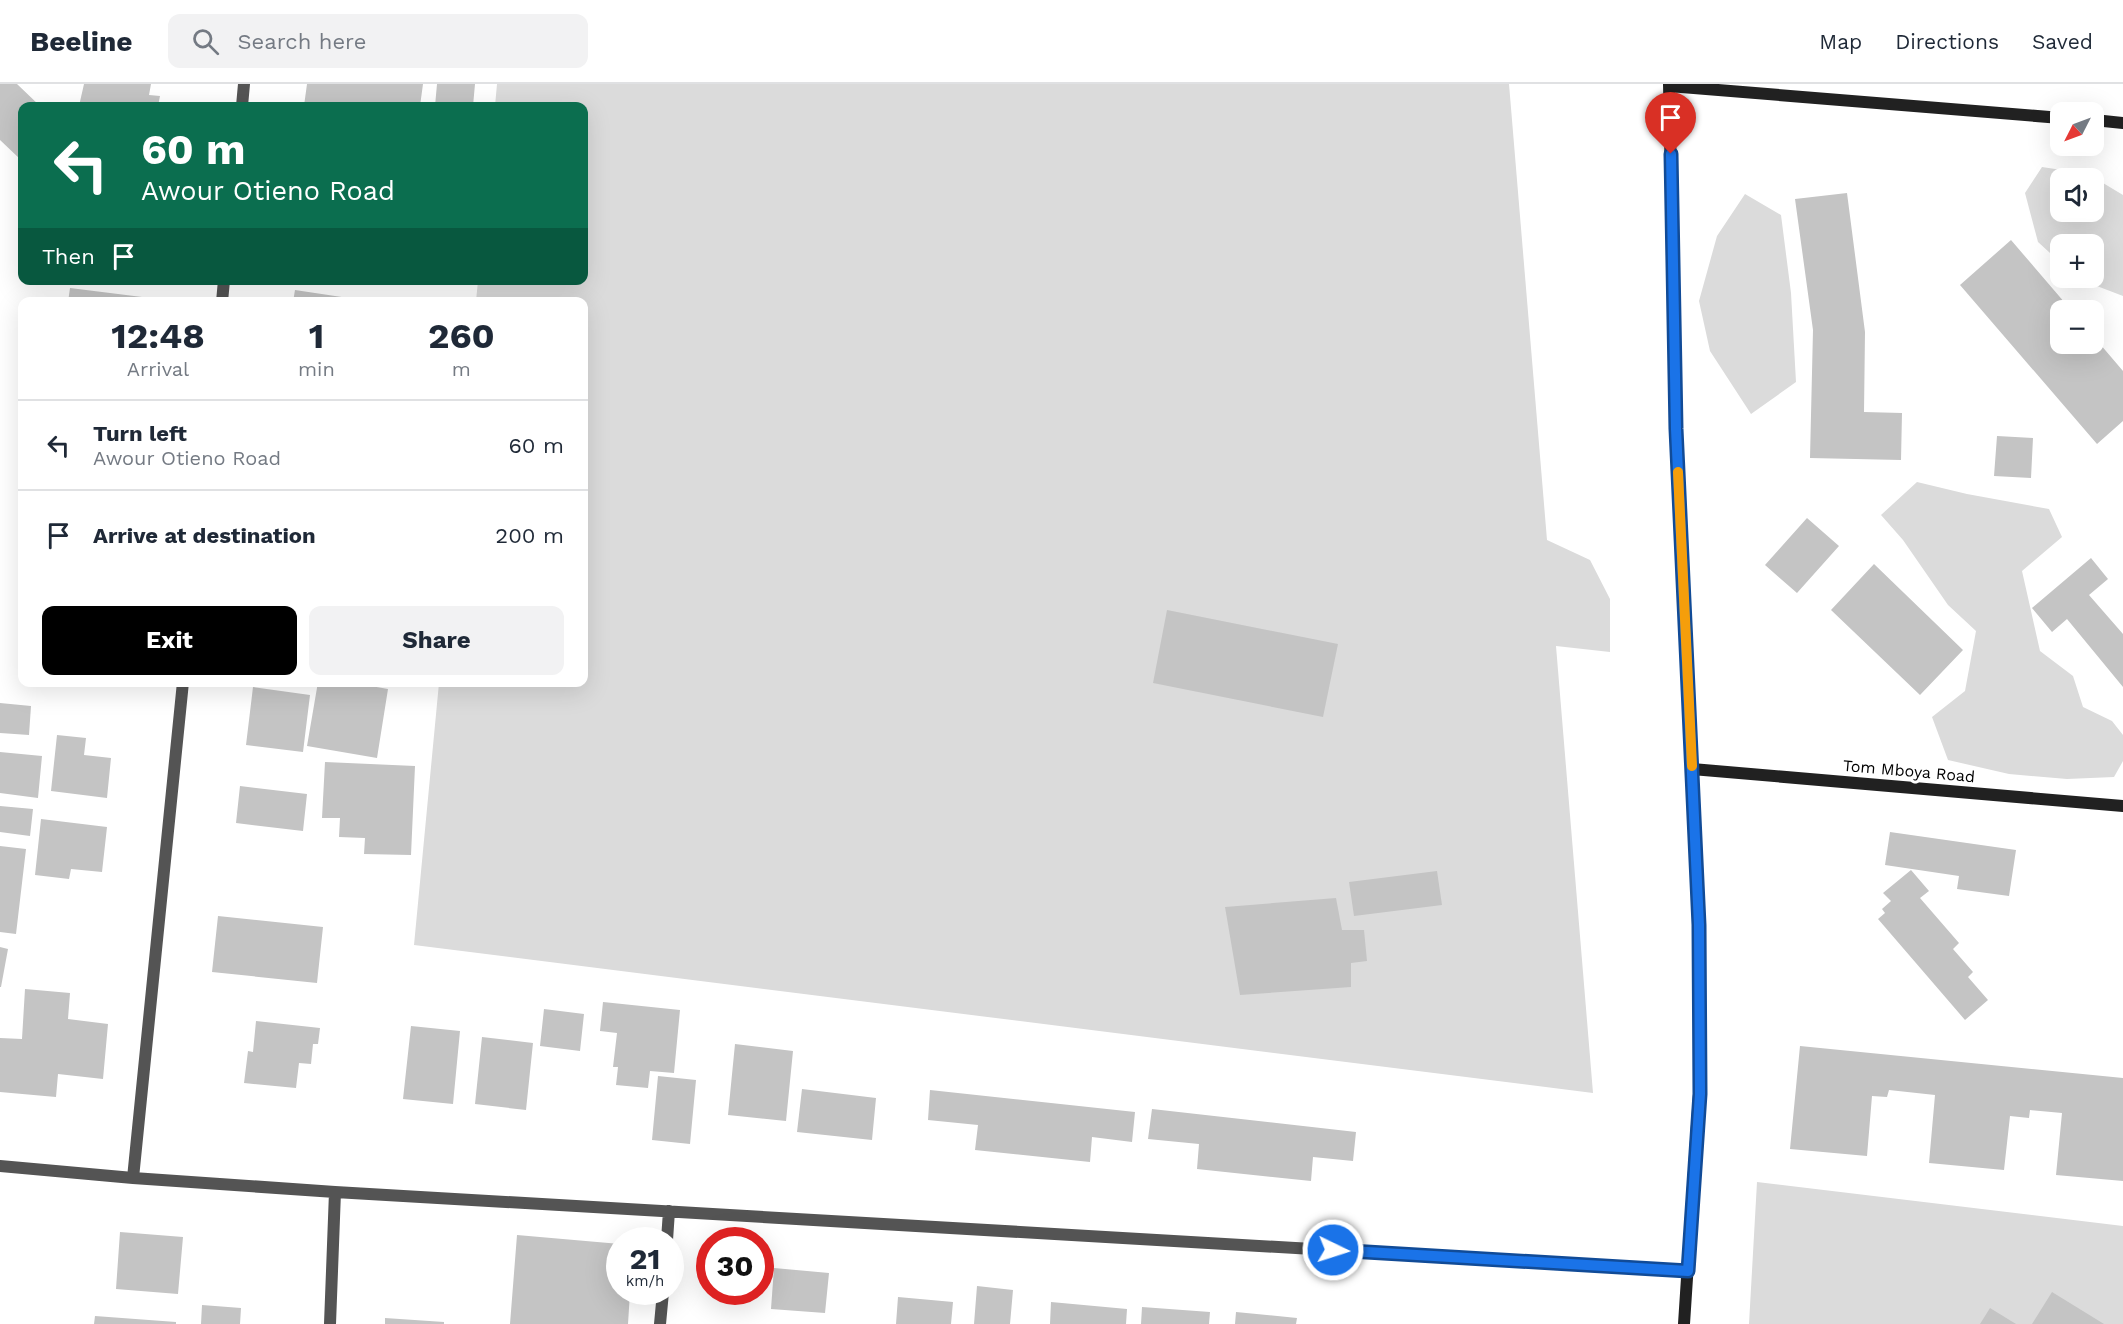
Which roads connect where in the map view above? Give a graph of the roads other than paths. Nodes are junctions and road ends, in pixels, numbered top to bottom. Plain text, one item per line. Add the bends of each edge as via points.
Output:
1 (244, 84) edge
2 (1669, 85) edge
3 (242, 102) edge
4 (2050, 117) edge
5 (2104, 121) edge
6 (2123, 123) edge
7 (182, 687) edge
8 (1692, 769) junction
9 (2123, 806) edge
10 (0, 1166) edge
11 (133, 1178) junction
12 (335, 1192) junction
13 (669, 1210) junction
14 (668, 1227) edge
15 (1688, 1271) junction
16 (662, 1305) edge
17 (330, 1324) edge
18 (660, 1324) edge
19 (1684, 1324) edge

1 - 3 street
2 - 4 main road
2 - 8 main road via 1676,429
5 - 6 main road
7 - 11 street
8 - 9 main road, Tom Mboya Road
8 - 15 main road via 1699,925 1700,1094
10 - 11 street
11 - 12 street
12 - 13 street
12 - 17 street
13 - 14 street
13 - 15 street
15 - 19 main road
16 - 18 street

